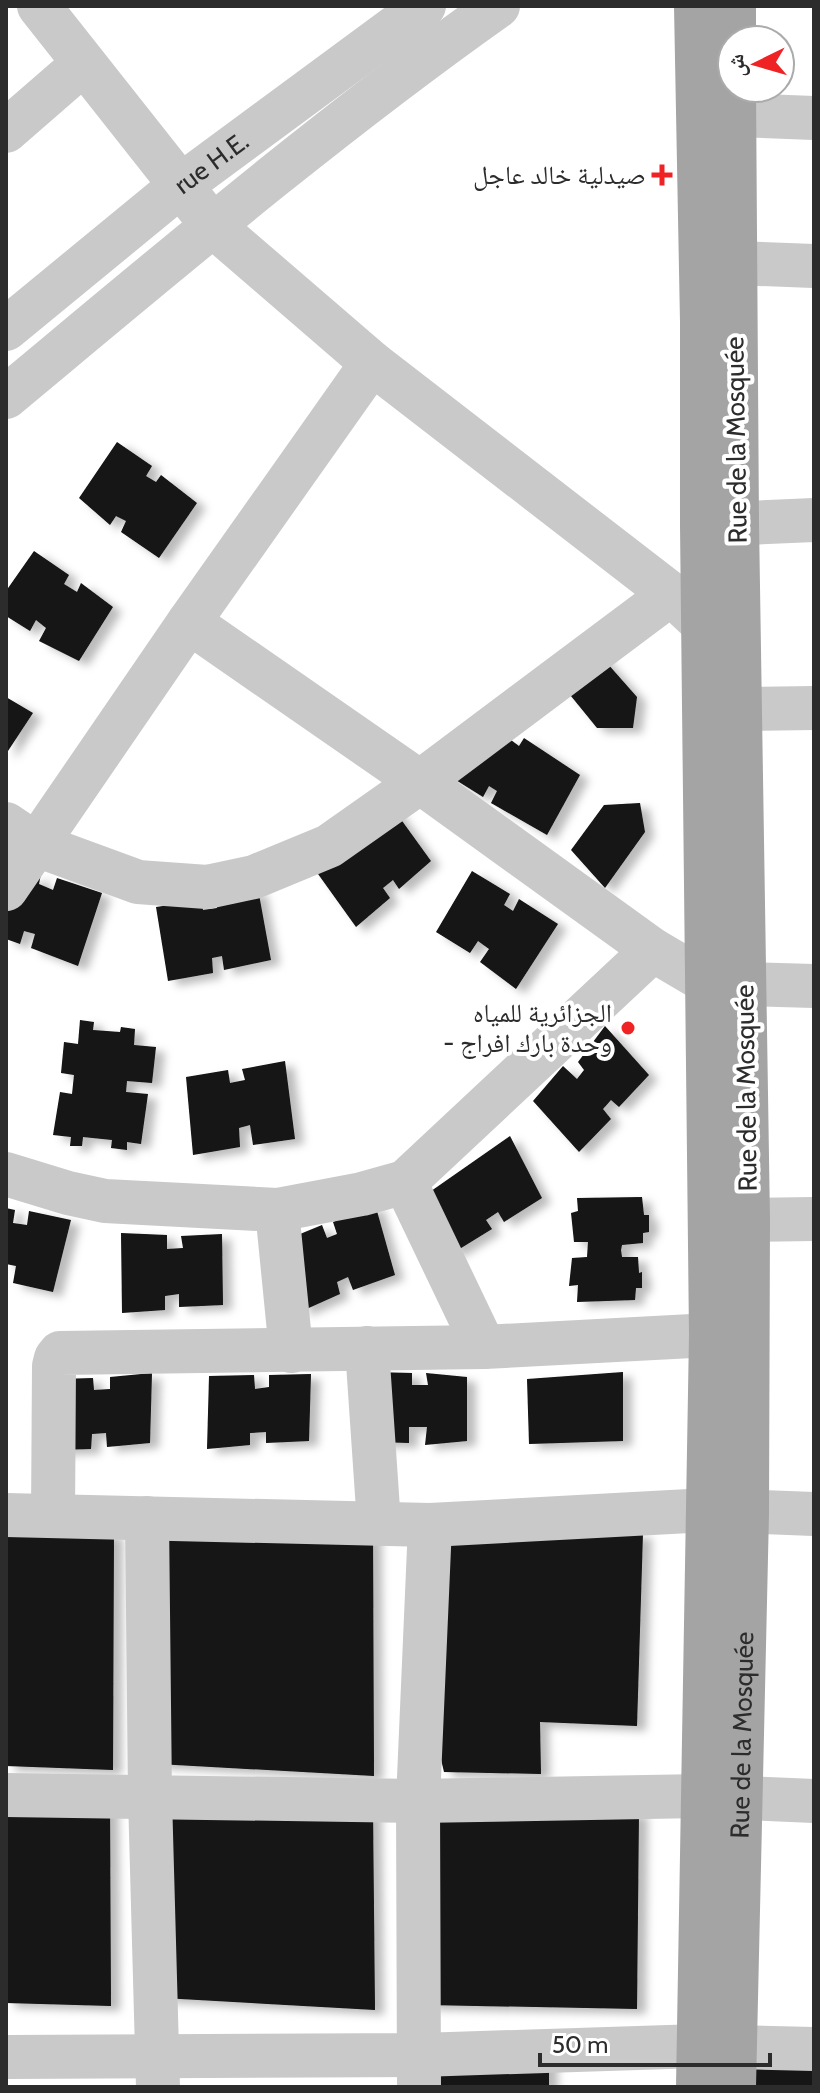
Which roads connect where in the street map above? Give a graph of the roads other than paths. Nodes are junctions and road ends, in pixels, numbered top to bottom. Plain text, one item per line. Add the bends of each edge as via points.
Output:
1 (39, 6) edge
2 (424, 6) edge
3 (498, 6) edge
4 (734, 6) edge
5 (702, 21) edge
6 (83, 64) junction
7 (734, 104) edge
8 (748, 104) edge
9 (814, 118) edge
10 (6, 131) edge
11 (180, 186) junction
12 (212, 225) junction
13 (734, 263) junction
14 (814, 266) edge
15 (6, 329) edge
16 (372, 363) junction
17 (6, 397) edge
18 (814, 520) edge
19 (719, 524) junction
20 (671, 594) junction
21 (189, 622) junction
22 (703, 624) junction
23 (814, 708) edge
24 (740, 709) junction
25 (420, 782) junction
26 (22, 834) edge
27 (6, 889) edge
28 (653, 950) junction
29 (727, 984) junction
30 (814, 986) edge
31 (6, 1174) edge
32 (405, 1182) junction
33 (277, 1210) junction
34 (814, 1219) edge
35 (748, 1220) junction
36 (711, 1335) junction
37 (484, 1347) junction
38 (367, 1348) junction
39 (291, 1351) junction
40 (728, 1512) junction
41 (814, 1514) edge
42 (6, 1515) edge
43 (53, 1516) junction
44 (147, 1518) junction
45 (379, 1524) junction
46 (430, 1525) junction
47 (6, 1795) edge
48 (150, 1797) junction
49 (722, 1797) junction
50 (418, 1801) junction
51 (814, 1801) edge
52 (814, 2049) edge
53 (6, 2057) edge
54 (716, 2067) edge
55 (419, 2071) edge
56 (159, 2072) edge

1 - 6 street
2 - 11 street, rue H.E.
3 - 12 street via 404,72
4 - 5 main road
5 - 19 main road via 702,322
6 - 10 street
6 - 11 street
7 - 13 main road, Rue de la Mosquée
8 - 9 street
11 - 12 street
11 - 15 street, rue H.E.
12 - 16 street
12 - 17 street
13 - 14 street
13 - 19 main road, Rue de la Mosquée
16 - 20 street
16 - 21 street
18 - 19 street
19 - 22 main road
19 - 24 main road, Rue de la Mosquée
20 - 22 street
20 - 25 street
21 - 25 street
21 - 26 street
22 - 29 main road
23 - 24 street
24 - 29 main road, Rue de la Mosquée
25 - 26 street via 329,846 254,877 207,887 138,882
25 - 28 street
26 - 27 street
28 - 29 street
28 - 32 street
29 - 30 street
29 - 35 main road, Rue de la Mosquée
29 - 36 main road
31 - 33 street via 105,1201
32 - 33 street
32 - 37 street
33 - 39 street
34 - 35 street
35 - 40 main road, Rue de la Mosquée
36 - 37 street
36 - 40 main road
37 - 38 street
38 - 39 street
38 - 45 street
39 - 43 street via 60,1353 54,1366
40 - 41 street
40 - 46 street
40 - 49 main road, Rue de la Mosquée
42 - 43 street
43 - 44 street
44 - 45 street
44 - 48 street
45 - 46 street
46 - 50 street
47 - 48 street
48 - 50 street
48 - 56 street
49 - 50 street
49 - 51 street
49 - 54 main road, Rue de la Mosquée
50 - 55 street
52 - 54 street
53 - 56 street
54 - 55 street
55 - 56 street

